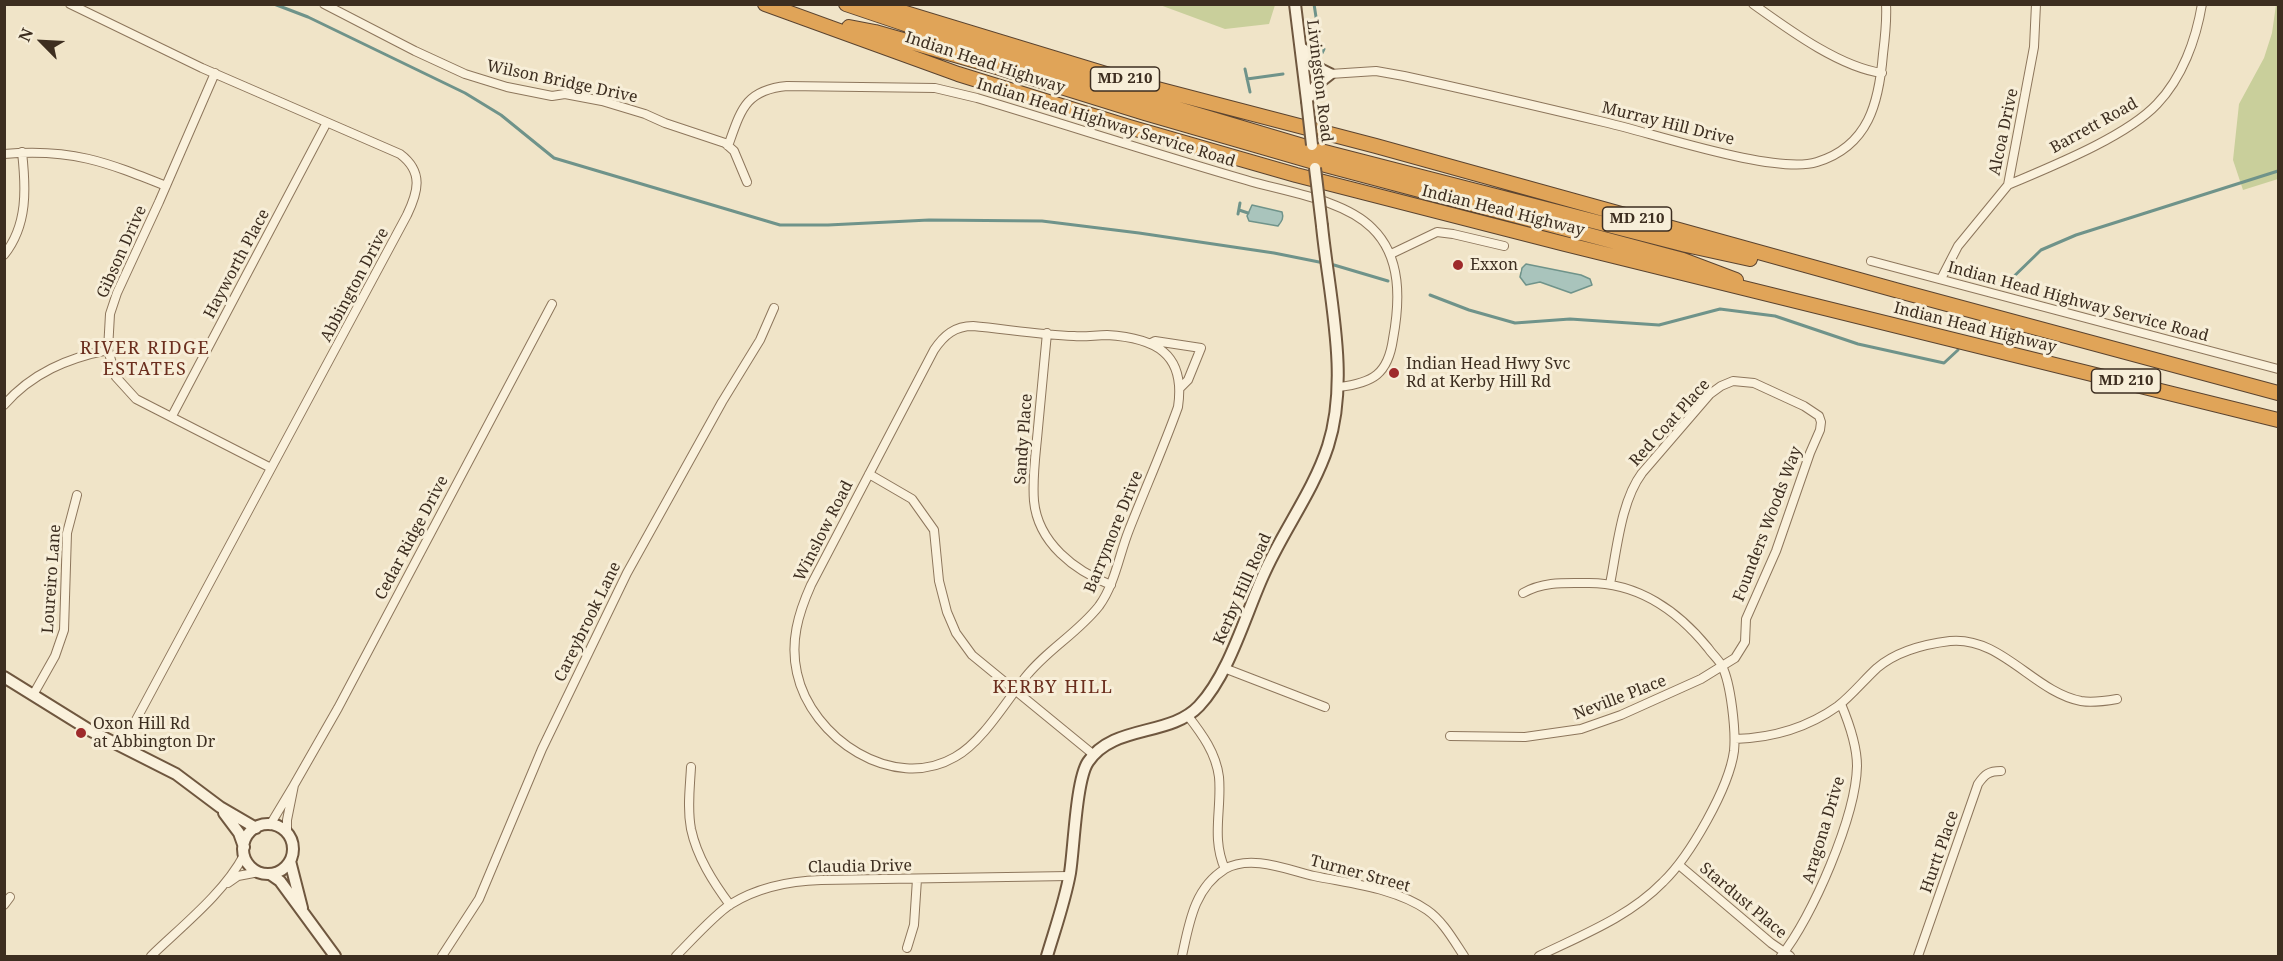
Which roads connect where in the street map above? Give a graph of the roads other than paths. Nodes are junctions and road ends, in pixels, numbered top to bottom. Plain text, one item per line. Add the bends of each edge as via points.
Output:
1 (70, 4) edge
2 (324, 4) edge
3 (765, 4) edge
4 (846, 4) edge
5 (876, 4) edge
6 (1295, 4) edge
7 (1753, 4) edge
8 (1886, 4) edge
9 (2036, 4) edge
10 (2202, 4) edge
11 (812, 20) junction
12 (1300, 44) junction
13 (215, 73) junction
14 (1330, 74) junction
15 (1881, 74) junction
16 (1307, 101) junction
17 (326, 124) junction
18 (728, 146) junction
19 (22, 152) junction
20 (4, 154) edge
21 (1314, 156) junction
22 (747, 182) dead end
23 (2008, 185) junction
24 (166, 186) junction
25 (1504, 246) dead end
26 (1391, 254) junction
27 (4, 255) edge
28 (1871, 261) dead end
29 (1941, 279) junction
30 (1899, 291) junction
31 (1780, 298) junction
32 (552, 304) dead end
33 (774, 308) dead end
34 (1047, 333) junction
35 (1151, 343) junction
36 (1201, 348) joint
37 (108, 350) junction
38 (2278, 369) edge
39 (1339, 387) junction
40 (1180, 388) junction
41 (2278, 393) edge
42 (4, 405) edge
43 (172, 416) junction
44 (1820, 419) joint
45 (2278, 420) edge
46 (271, 468) junction
47 (869, 474) junction
48 (77, 495) dead end
49 (1610, 584) junction
50 (1111, 585) junction
51 (1523, 593) dead end
52 (1722, 667) junction
53 (1224, 668) junction
54 (4, 677) edge
55 (1015, 692) junction
56 (33, 695) junction
57 (2117, 699) dead end
58 (1841, 704) junction
59 (1325, 707) dead end
60 (1188, 716) junction
61 (1450, 736) dead end
62 (1735, 739) junction
63 (122, 746) junction
64 (1094, 756) junction
65 (691, 766) dead end
66 (2001, 771) dead end
67 (294, 785) junction
68 (220, 807) junction
69 (270, 825) junction
70 (256, 828) junction
71 (287, 833) junction
72 (244, 851) junction
73 (290, 861) junction
74 (1679, 865) junction
75 (1225, 869) junction
76 (259, 872) junction
77 (270, 874) junction
78 (1069, 876) junction
79 (917, 879) junction
80 (222, 887) junction
81 (10, 897) dead end
82 (4, 905) edge
83 (729, 905) junction
84 (302, 912) junction
85 (907, 948) dead end
86 (1785, 955) edge
87 (151, 957) edge
88 (335, 957) edge
89 (442, 957) edge
90 (676, 957) edge
91 (1047, 957) edge
92 (1182, 957) edge
93 (1464, 957) edge
94 (1539, 957) edge
95 (1917, 957) edge

1 - 13 street, Abbington Drive
2 - 18 street, Wilson Bridge Drive via 465,74 552,96 565,94 602,101
3 - 11 highway, Indian Head Highway / MD 210
4 - 21 highway
5 - 30 highway, Indian Head Highway / MD 210 via 1142,85
6 - 12 main road, Livingston Road
7 - 15 street via 1840,59
8 - 15 street, Murray Hill Drive
9 - 23 street, Alcoa Drive via 2034,47
10 - 23 street, Barrett Road via 2186,58 2152,110 2087,149
11 - 21 highway via 874,32 1145,113
11 - 31 highway, Indian Head Highway / MD 210 via 958,74 1296,175
12 - 14 main road via 1316,67
12 - 16 main road, Livingston Road
13 - 17 street, Abbington Drive
13 - 24 street, Gibson Drive
14 - 15 street, Murray Hill Drive via 1376,71 1404,76 1720,152 1794,165 1826,159 1858,137 1874,110
14 - 16 main road via 1316,85
16 - 21 main road, Livingston Road, bridge
17 - 43 street, Hayworth Place
17 - 46 street, Abbington Drive via 404,158 415,175 417,190
18 - 22 street
18 - 26 street, Indian Head Highway Service Road via 747,102 766,90 787,86 935,88 1335,204 1372,227
19 - 20 street
19 - 24 street via 93,158
19 - 27 street via 23,215 14,241
21 - 30 highway via 1686,245
21 - 31 highway via 1683,260
21 - 39 main road, Kerby Hill Road, bridge
23 - 29 street, Alcoa Drive via 1958,246
24 - 37 street, Gibson Drive via 112,305
25 - 26 street via 1437,232
26 - 39 street, Indian Head Highway Service Road via 1398,288 1391,354 1374,377
28 - 29 street, Indian Head Highway Service Road
29 - 38 street, Indian Head Highway Service Road
30 - 41 highway, Indian Head Highway / MD 210
31 - 45 highway, Indian Head Highway / MD 210
32 - 67 street, Cedar Ridge Drive
33 - 89 street, Careybrook Lane via 760,340 627,573 546,741 479,899
34 - 35 street, Winslow Road via 1107,335
34 - 47 street, Winslow Road via 973,326 949,333 934,350
34 - 50 street, Sandy Place via 1034,478 1036,511 1052,543 1071,564
35 - 36 street, Winslow Road
35 - 40 street, Barrymore Drive via 1173,364
36 - 40 street, Barrymore Drive via 1188,380
37 - 42 street via 49,369
37 - 43 street, Gibson Drive via 113,370 124,387 142,403
39 - 53 main road, Kerby Hill Road via 1328,447 1264,573
40 - 50 street, Barrymore Drive via 1171,427
43 - 46 street, Gibson Drive
44 - 49 street, Red Coat Place via 1811,410 1748,381 1733,381 1716,389 1637,480 1626,509
44 - 52 street, Founders Woods Way via 1783,531 1746,619 1745,642
46 - 63 street, Abbington Drive
47 - 55 street via 906,495 927,518 934,530 939,581 956,633 972,655
47 - 55 street, Winslow Road via 811,585 797,623 797,674 820,721 845,745 877,762 900,767 931,766 956,757 970,746
48 - 56 street, Loureiro Lane via 67,533 64,630 55,656
49 - 51 street via 1549,584
49 - 52 street via 1674,612
50 - 55 street, Barrymore Drive via 1096,609 1040,661
52 - 61 street, Neville Place via 1581,729 1525,737
52 - 62 street
53 - 59 street
53 - 60 main road, Kerby Hill Road via 1209,695
54 - 56 main road
55 - 64 street
56 - 63 main road
57 - 58 street via 2090,702 2065,696 1998,654 1973,643 1953,641 1925,645 1894,657 1879,666
58 - 62 street via 1787,732
58 - 86 street, Aragona Drive via 1852,734 1856,779 1819,893
60 - 64 main road, Kerby Hill Road via 1114,741
60 - 75 street via 1205,739 1216,765 1220,788 1218,842
62 - 74 street via 1720,794
63 - 68 main road via 176,774
64 - 78 main road via 1082,781
65 - 83 street via 690,816 694,839 706,869
66 - 95 street, Hurtt Place via 1990,771 1978,784
67 - 69 street, Cedar Ridge Drive
67 - 71 street, Cedar Ridge Drive
68 - 70 main road
68 - 72 main road via 239,833
69 - 70 main road
69 - 71 main road
70 - 72 main road via 246,839
71 - 73 main road via 292,842
72 - 76 main road via 252,868
72 - 80 street
73 - 77 main road via 282,870
73 - 84 main road
74 - 86 street, Stardust Place
74 - 94 street via 1630,909
75 - 92 street via 1200,895
75 - 93 street, Turner Street via 1267,865 1384,891 1428,911
76 - 77 main road
76 - 80 street via 238,876
77 - 84 main road via 280,881
78 - 79 street, Claudia Drive
78 - 91 main road
79 - 83 street, Claudia Drive via 794,882 767,888
79 - 85 street via 914,925
80 - 87 street
81 - 82 street
83 - 90 street, Claudia Drive
84 - 88 main road

